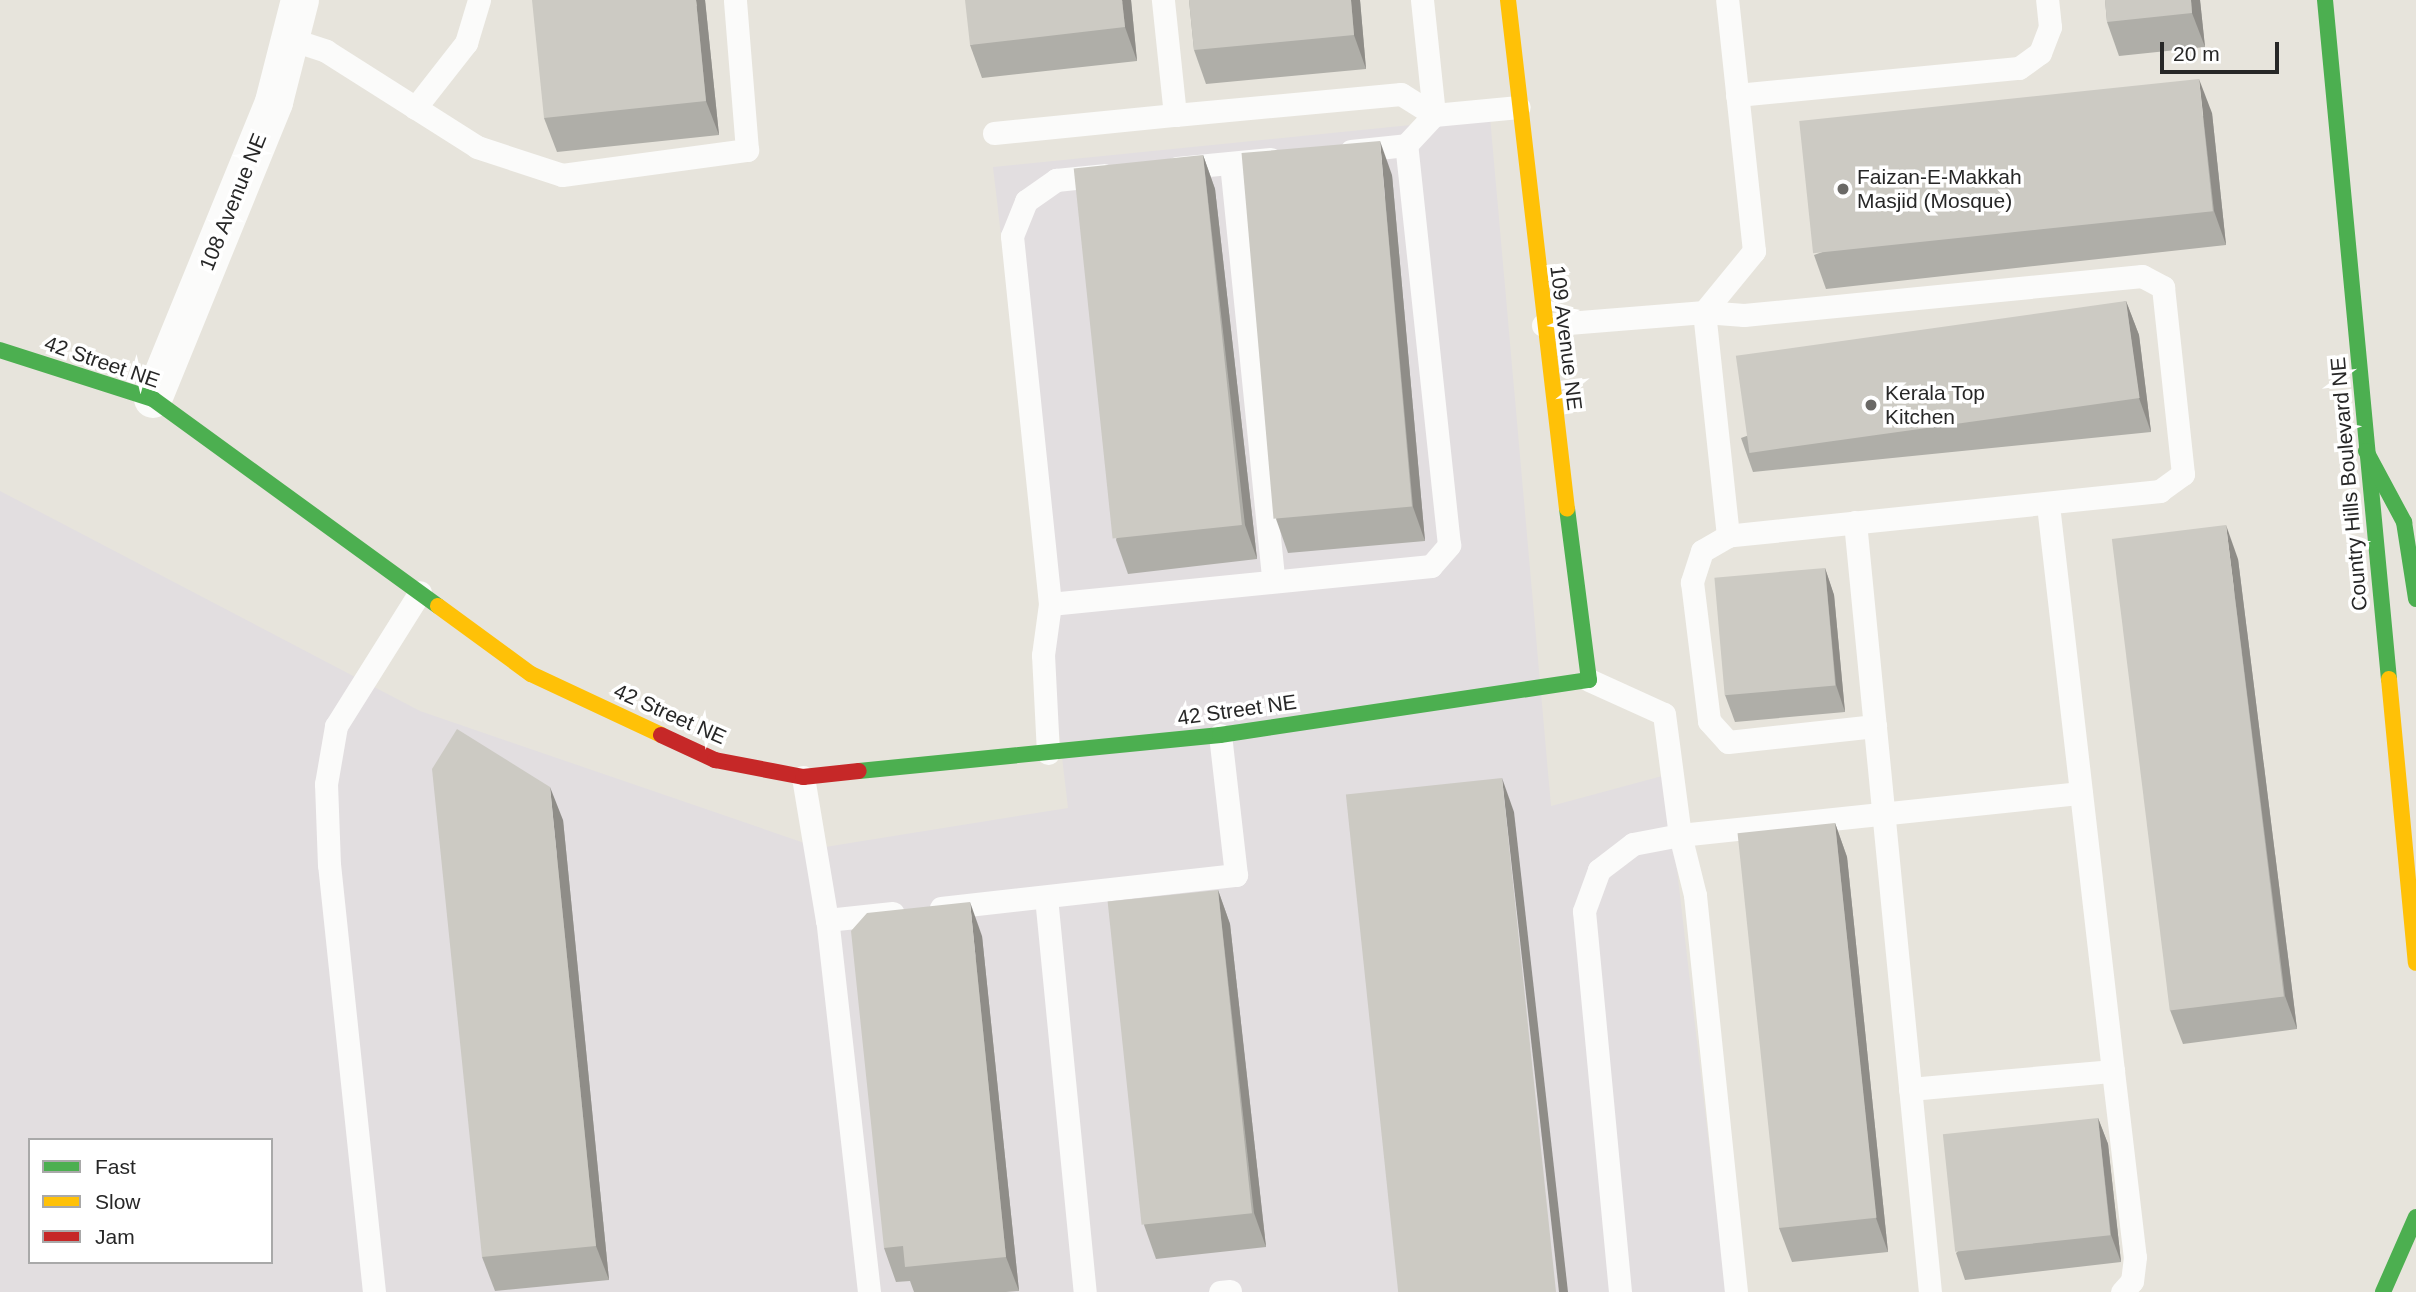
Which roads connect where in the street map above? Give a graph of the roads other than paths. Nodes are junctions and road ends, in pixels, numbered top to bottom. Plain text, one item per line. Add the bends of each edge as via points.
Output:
1 (300, 0) edge
2 (479, 0) edge
3 (735, 0) edge
4 (1163, 0) edge
5 (1422, 0) edge
6 (1508, 0) edge
7 (1727, 0) edge
8 (2047, 0) edge
9 (2325, 0) edge
10 (290, 39) junction
11 (1737, 95) junction
12 (1519, 107) junction
13 (415, 108) junction
14 (1175, 115) junction
15 (1434, 115) junction
16 (995, 134) dead end
17 (1406, 145) junction
18 (1325, 153) edge
19 (1298, 156) edge
20 (1231, 163) junction
21 (1150, 170) edge
22 (1124, 173) edge
23 (1704, 312) junction
24 (1543, 325) junction
25 (0, 350) edge
26 (153, 399) junction
27 (2367, 451) junction
28 (2048, 505) junction
29 (1855, 522) junction
30 (1728, 536) junction
31 (1273, 579) junction
32 (420, 592) junction
33 (2416, 599) edge
34 (1050, 604) junction
35 (1588, 680) junction
36 (1875, 726) junction
37 (1220, 735) junction
38 (1048, 753) junction
39 (803, 777) junction
40 (2081, 793) junction
41 (1883, 814) junction
42 (1680, 835) junction
43 (1046, 897) junction
44 (827, 920) junction
45 (2416, 963) edge
46 (2113, 1071) junction
47 (1910, 1089) junction
48 (2416, 1217) edge
49 (374, 1292) edge
50 (869, 1292) edge
51 (1085, 1292) edge
52 (1620, 1292) edge
53 (1737, 1292) edge
54 (1930, 1292) edge
55 (2122, 1292) edge
56 (2383, 1292) edge

1 - 10 street, 108 Avenue NE
2 - 13 lane via 466,43
3 - 13 lane via 747,150 562,175 477,147
4 - 14 lane
5 - 15 lane
6 - 12 street, 109 Avenue NE
7 - 11 lane
8 - 11 lane via 2050,27 2040,53 2019,68
9 - 27 street, Country Hills Boulevard NE
10 - 13 lane via 326,51
10 - 26 street, 108 Avenue NE via 274,102
11 - 23 lane via 1754,251
12 - 15 lane
12 - 24 street, 109 Avenue NE
14 - 15 lane via 1401,94
14 - 16 lane
15 - 17 lane
17 - 18 lane
17 - 31 lane via 1449,545 1431,566
19 - 20 lane
20 - 21 lane
20 - 31 lane
22 - 34 lane via 1056,180 1026,201 1012,236
23 - 24 lane
23 - 28 lane via 1744,315 2142,276 2164,287 2183,474 2160,491
23 - 30 lane
24 - 35 street, 109 Avenue NE
25 - 26 street, 42 Street NE
26 - 32 street, 42 Street NE
27 - 33 street via 2404,522
27 - 45 street, Country Hills Boulevard NE
28 - 29 lane
28 - 40 lane
29 - 30 lane
29 - 36 lane
30 - 36 lane via 1702,551 1692,582 1709,721 1728,742
31 - 34 lane
32 - 39 street, 42 Street NE via 531,674 715,760
32 - 49 lane via 336,726 326,785 329,865
34 - 38 lane via 1043,655
35 - 37 street, 42 Street NE
35 - 42 lane via 1664,714
36 - 41 lane
37 - 38 street, 42 Street NE
37 - 43 lane via 1236,875
38 - 39 street, 42 Street NE
39 - 44 lane
40 - 41 lane
40 - 46 lane
41 - 42 lane
41 - 47 lane
42 - 52 lane via 1633,844 1599,870 1584,911
42 - 53 lane via 1695,895
43 - 44 lane
43 - 51 lane
44 - 50 lane
46 - 47 lane
46 - 55 lane via 2135,1257 2132,1281
47 - 54 lane
48 - 56 street

